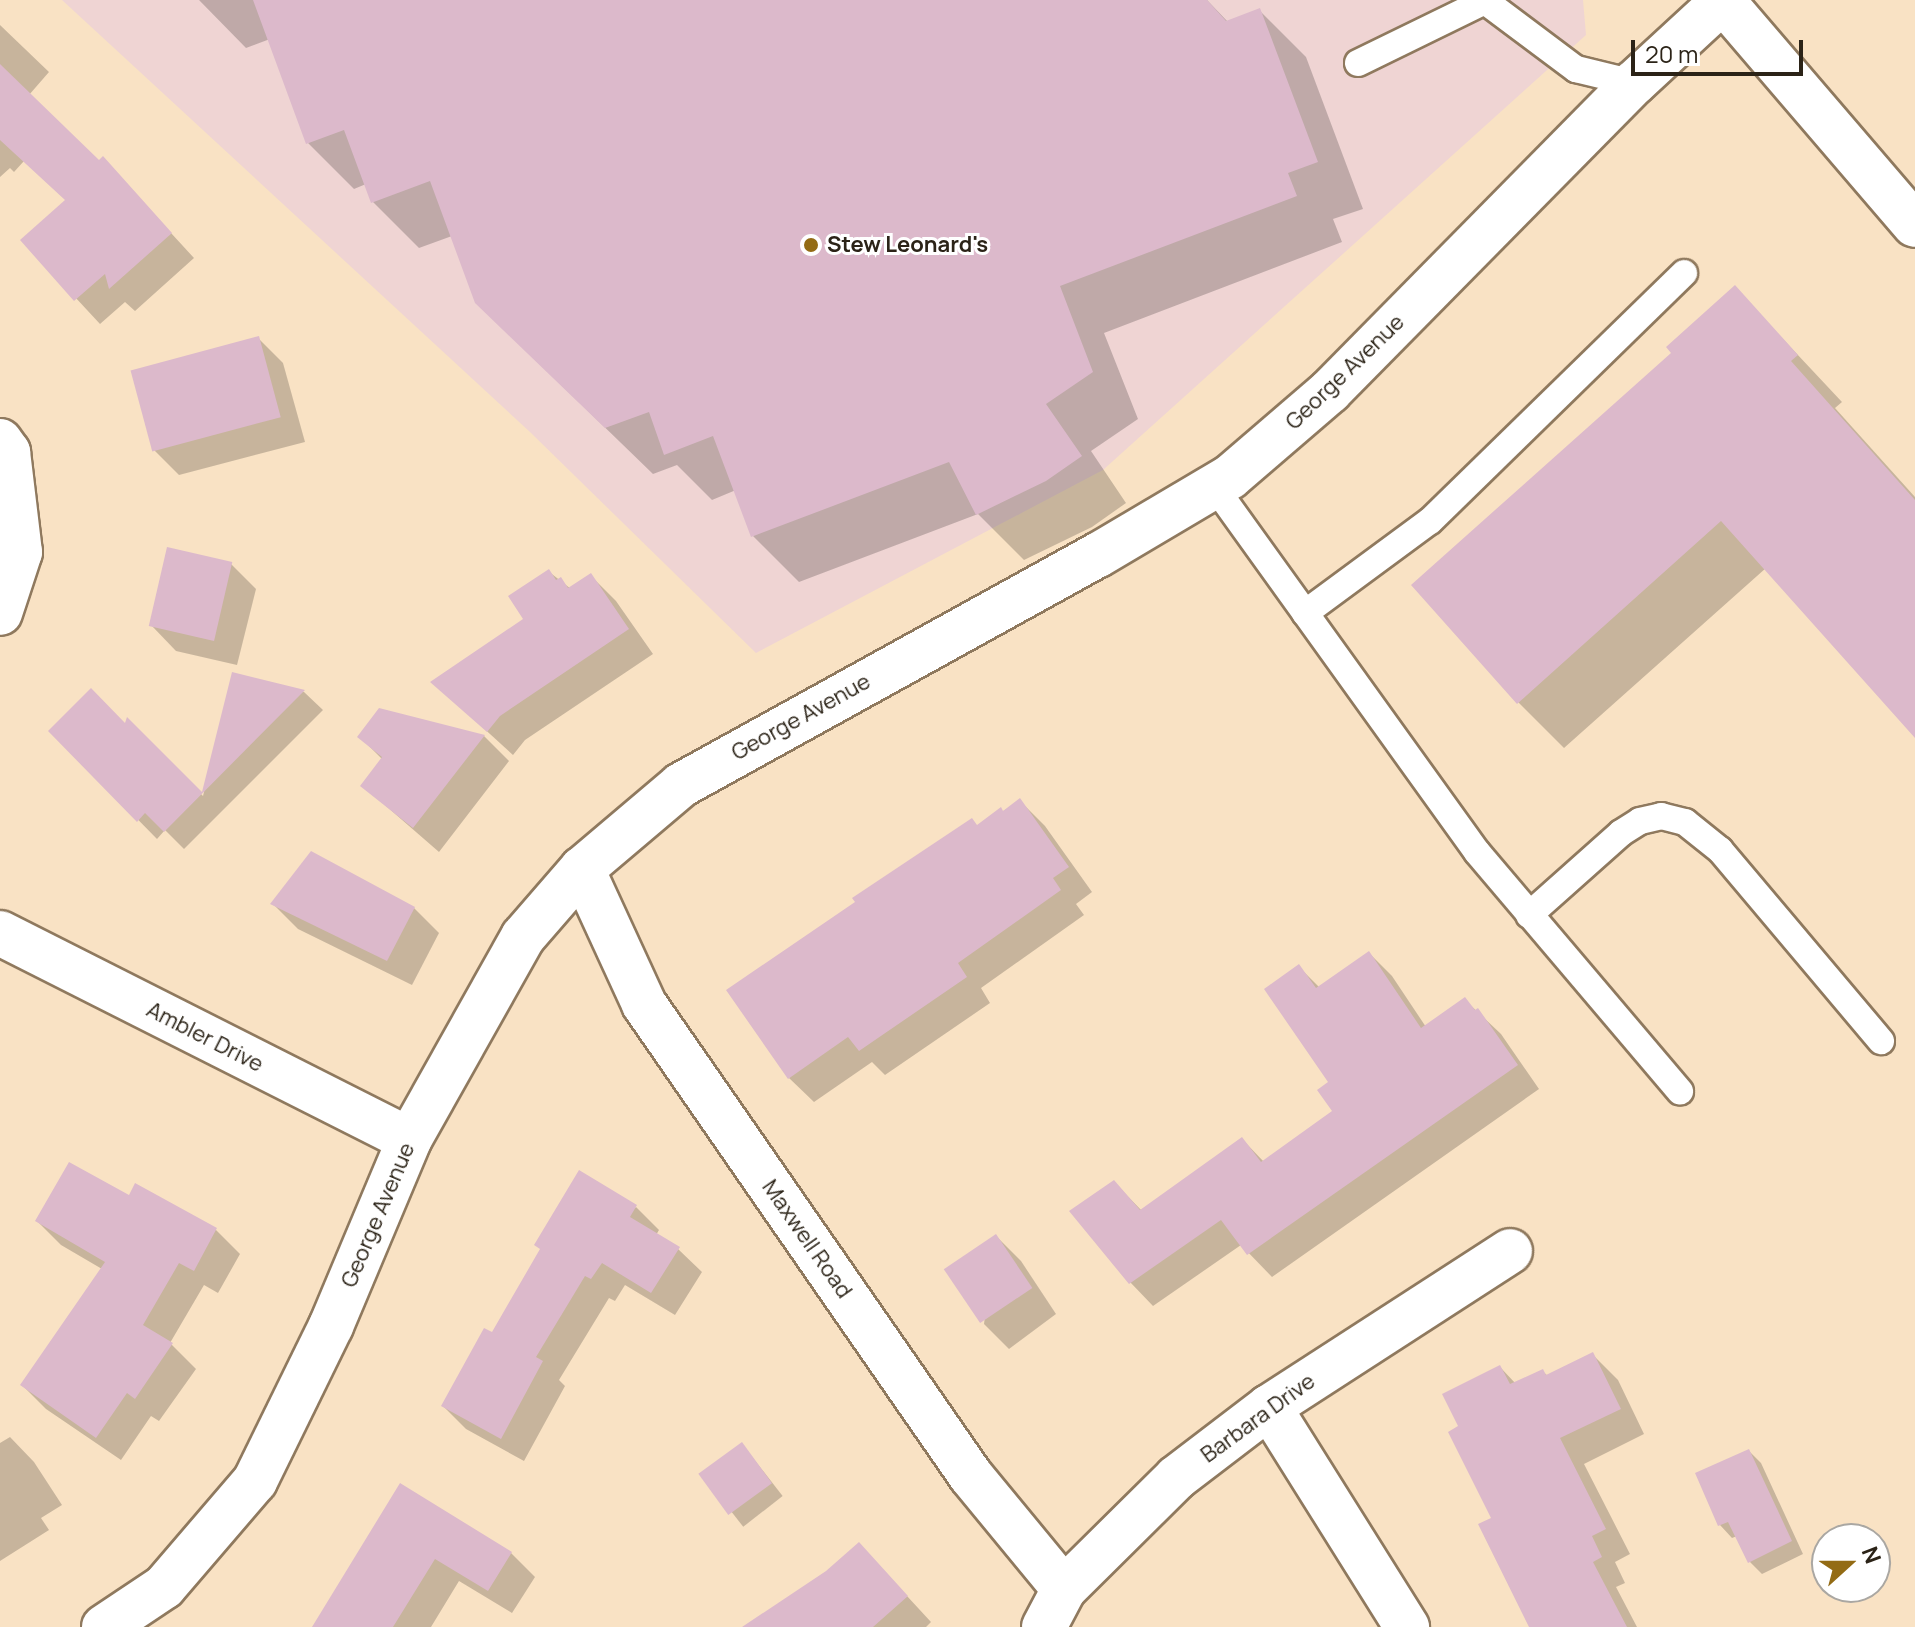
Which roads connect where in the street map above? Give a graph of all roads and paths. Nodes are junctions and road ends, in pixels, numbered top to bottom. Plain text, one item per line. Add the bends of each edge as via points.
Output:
1 (1723, 0) edge
2 (1358, 63) dead end
3 (1634, 83) junction
4 (1915, 225) edge
5 (1684, 273) dead end
6 (0, 441) edge
7 (1214, 486) junction
8 (0, 613) edge
9 (1305, 613) junction
10 (582, 869) junction
11 (1529, 915) junction
12 (0, 933) edge
13 (1881, 1041) dead end
14 (1680, 1091) dead end
15 (409, 1140) junction
16 (1510, 1251) dead end
17 (1269, 1407) junction
18 (1064, 1589) junction
19 (104, 1627) edge
20 (1044, 1627) edge
21 (1407, 1627) edge

1 - 3 street, George Avenue
1 - 4 street
2 - 3 lane via 1485,1 1576,69
3 - 7 street, George Avenue via 1330,391
5 - 9 lane via 1430,521
6 - 8 street via 8,452 20,552
7 - 9 lane
7 - 10 street, George Avenue via 681,785
9 - 11 lane via 1477,852
10 - 15 street, George Avenue via 523,937
10 - 18 street, Maxwell Road via 644,1004 971,1476
11 - 13 lane via 1640,821 1661,816 1685,822 1720,850
11 - 14 lane
12 - 15 street, Ambler Drive
15 - 19 street, George Avenue via 331,1326 255,1481 164,1587
16 - 17 street, Barbara Drive
17 - 18 street, Barbara Drive via 1176,1478
17 - 21 street
18 - 20 street, Barbara Drive

